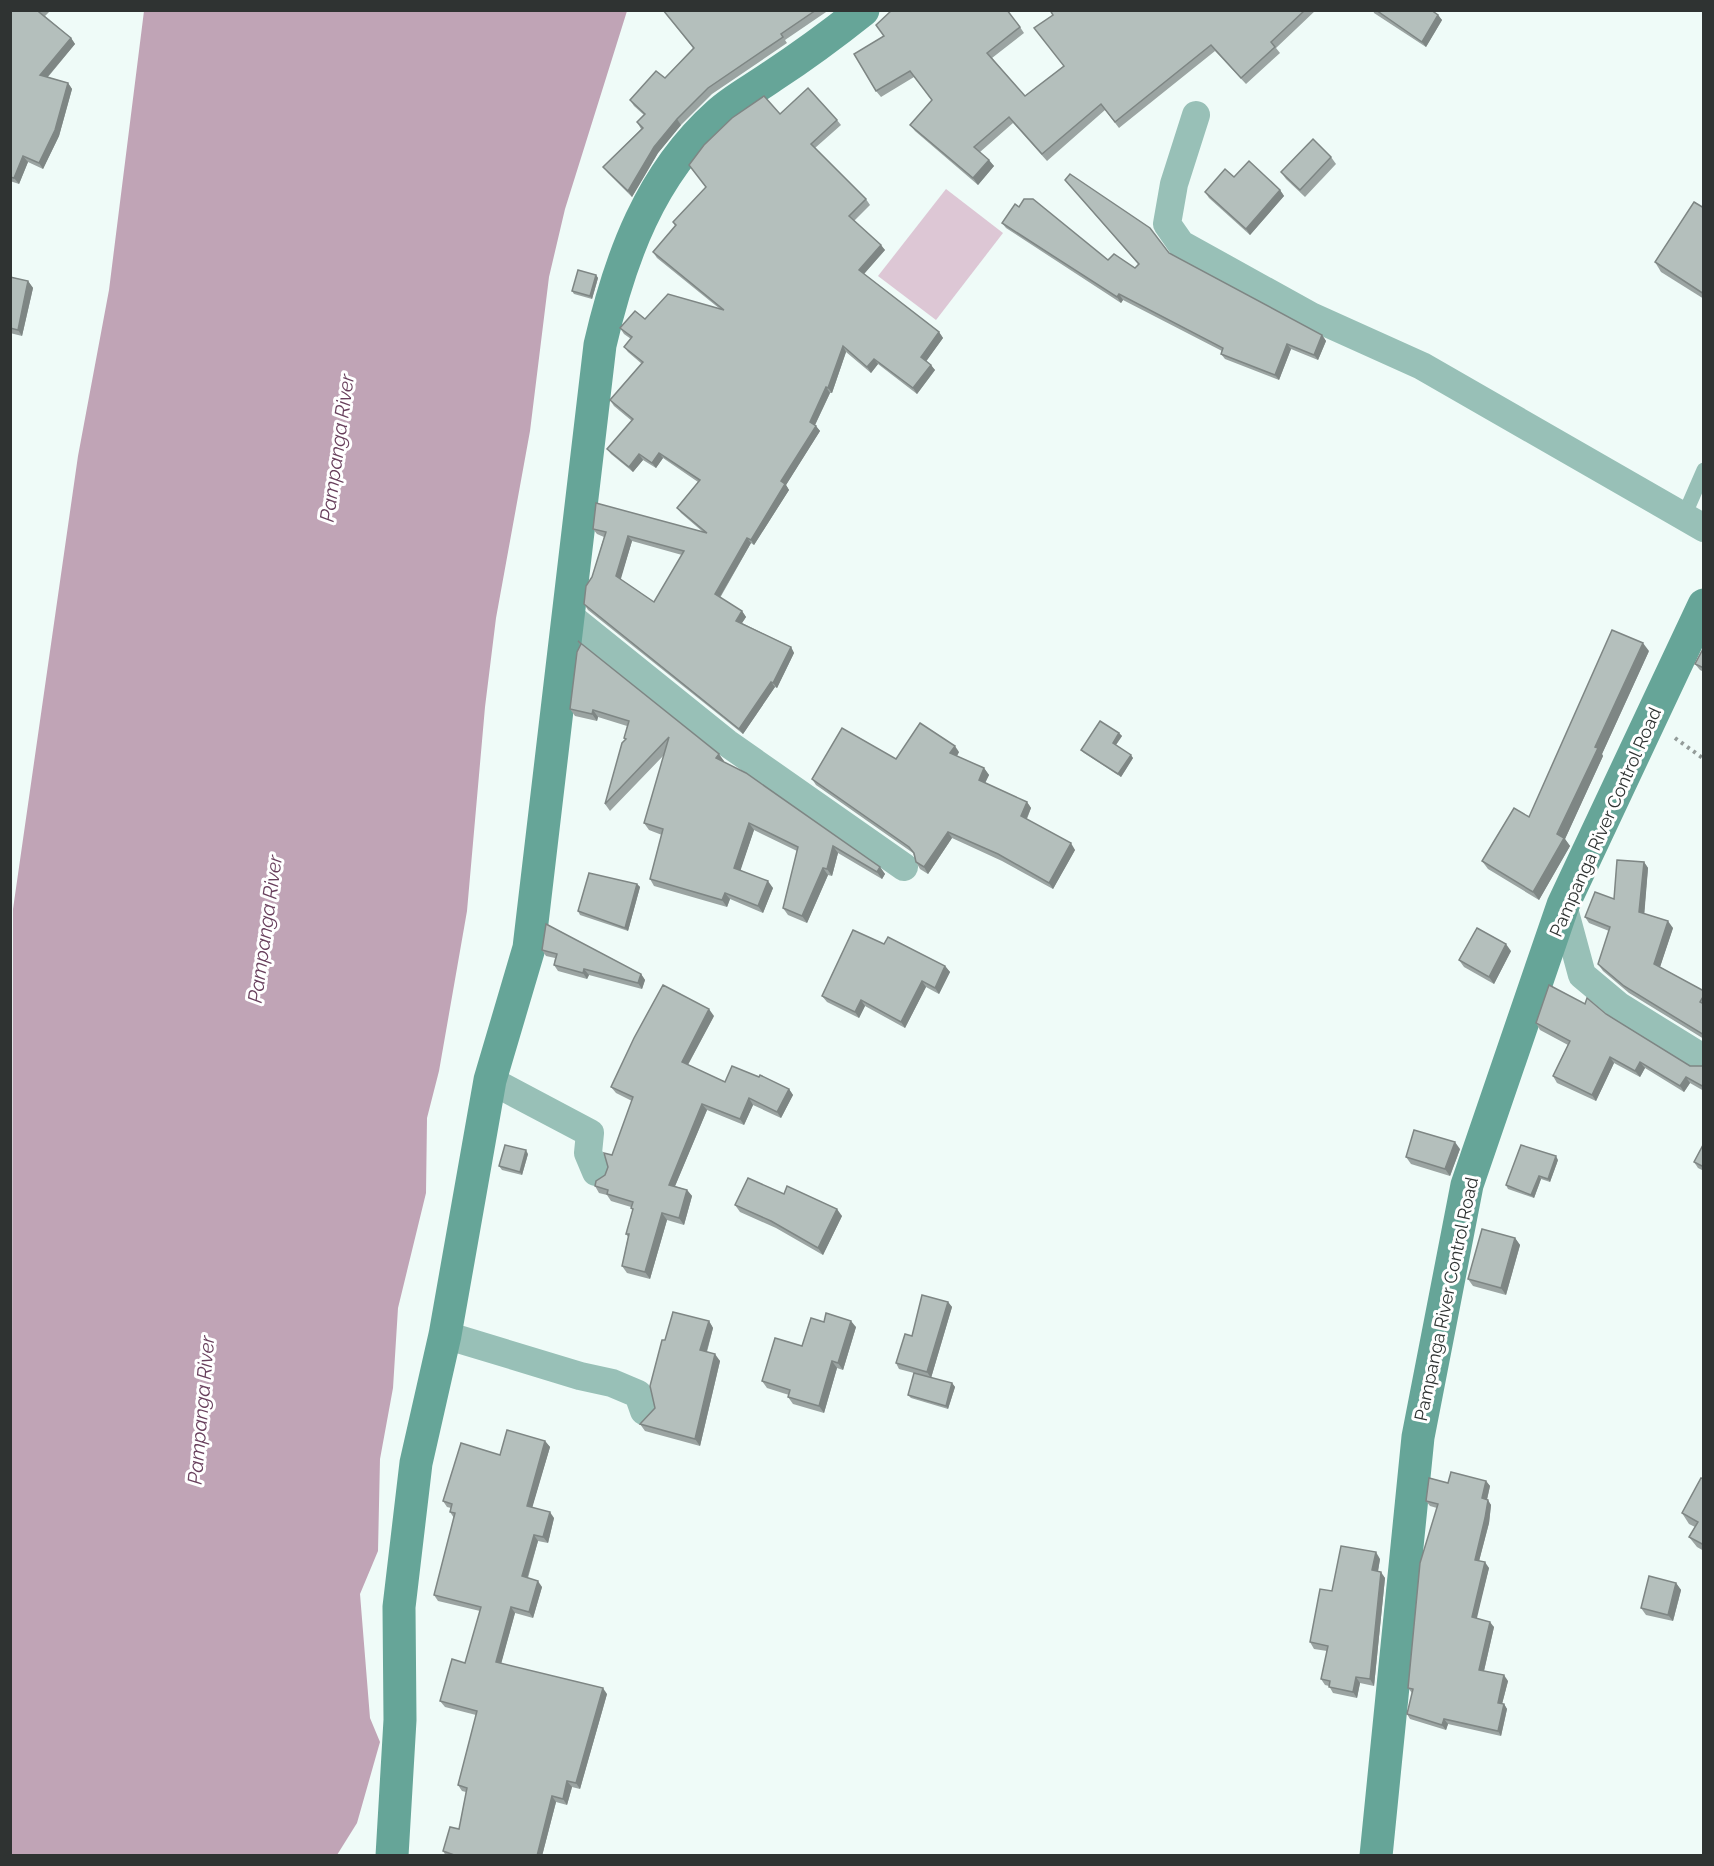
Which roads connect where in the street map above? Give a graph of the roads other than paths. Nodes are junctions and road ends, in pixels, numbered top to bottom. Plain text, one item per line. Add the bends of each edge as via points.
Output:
1 (863, 10) edge
2 (1196, 115) dead end
3 (1704, 470) edge
4 (1694, 522) edge
5 (1704, 605) edge
6 (568, 615) junction
7 (904, 867) dead end
8 (1563, 905) junction
9 (1703, 1058) edge
10 (490, 1080) junction
11 (596, 1172) dead end
12 (445, 1335) junction
13 (644, 1411) dead end
14 (392, 1856) edge
15 (1376, 1856) edge

1 - 6 street via 720,112 684,147 657,186 626,251 600,345
2 - 4 street via 1174,183 1167,224 1181,244 1311,316 1422,366
3 - 4 lane
5 - 8 street, Pampanga River Control Road
6 - 7 street via 727,743
6 - 10 street via 529,948
8 - 9 street via 1581,975 1618,1006
8 - 15 street, Pampanga River Control Road via 1467,1185 1418,1437
10 - 11 street via 590,1133 588,1154
10 - 12 street
12 - 13 street via 612,1383 638,1394
12 - 14 street via 416,1463 399,1607 400,1720

